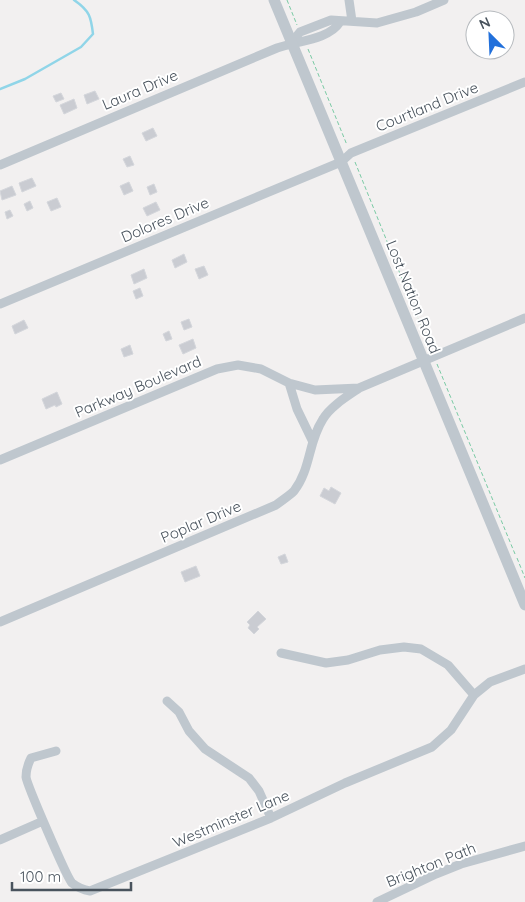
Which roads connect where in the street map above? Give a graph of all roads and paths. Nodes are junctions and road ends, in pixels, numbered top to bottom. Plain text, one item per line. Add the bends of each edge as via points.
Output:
1 (274, 0) edge
2 (287, 0) edge
3 (350, 0) edge
4 (444, 0) edge
5 (352, 21) junction
6 (340, 22) junction
7 (300, 32) junction
8 (305, 42) junction
9 (291, 43) junction
10 (525, 82) edge
11 (351, 153) junction
12 (341, 162) junction
13 (0, 165) edge
14 (0, 304) edge
15 (525, 318) edge
16 (428, 359) junction
17 (289, 383) junction
18 (360, 388) junction
19 (312, 440) junction
20 (0, 460) edge
21 (525, 578) edge
22 (525, 605) edge
23 (0, 622) edge
24 (281, 653) dead end
25 (525, 669) edge
26 (474, 695) junction
27 (167, 701) dead end
28 (56, 751) dead end
29 (271, 818) junction
30 (44, 821) junction
31 (0, 840) edge
32 (525, 846) edge
33 (378, 902) edge

1 - 9 street, Lost Nation Road
2 - 7 path
3 - 5 street
4 - 5 street via 377,23
5 - 6 street
6 - 7 street via 331,20
6 - 8 street via 336,29
7 - 9 street
8 - 9 street
8 - 11 path
9 - 12 street, Lost Nation Road
9 - 13 street, Laura Drive
10 - 11 street, Courtland Drive
11 - 12 street, Courtland Drive
11 - 16 path
12 - 14 street, Dolores Drive
12 - 16 street, Lost Nation Road
15 - 16 street, Parkway Boulevard
16 - 18 street, Parkway Boulevard
16 - 21 path
16 - 22 street, Lost Nation Road
17 - 18 street, Parkway Boulevard via 315,390
17 - 19 street via 296,409
17 - 20 street, Parkway Boulevard via 261,369 238,365 217,369
18 - 19 street, Poplar Drive via 323,417
19 - 23 street, Poplar Drive via 302,478 293,492 276,505
24 - 26 street via 326,663 380,650 421,649 448,665
25 - 26 street, Westminster Lane via 490,682
26 - 29 street, Westminster Lane via 451,730 432,747
27 - 29 street via 179,712 189,731 205,749 249,778
28 - 30 street, Westminster Lane via 31,758 28,765 26,777
29 - 30 street, Westminster Lane via 90,891 72,883
30 - 31 street
32 - 33 street, Brighton Path via 461,864

